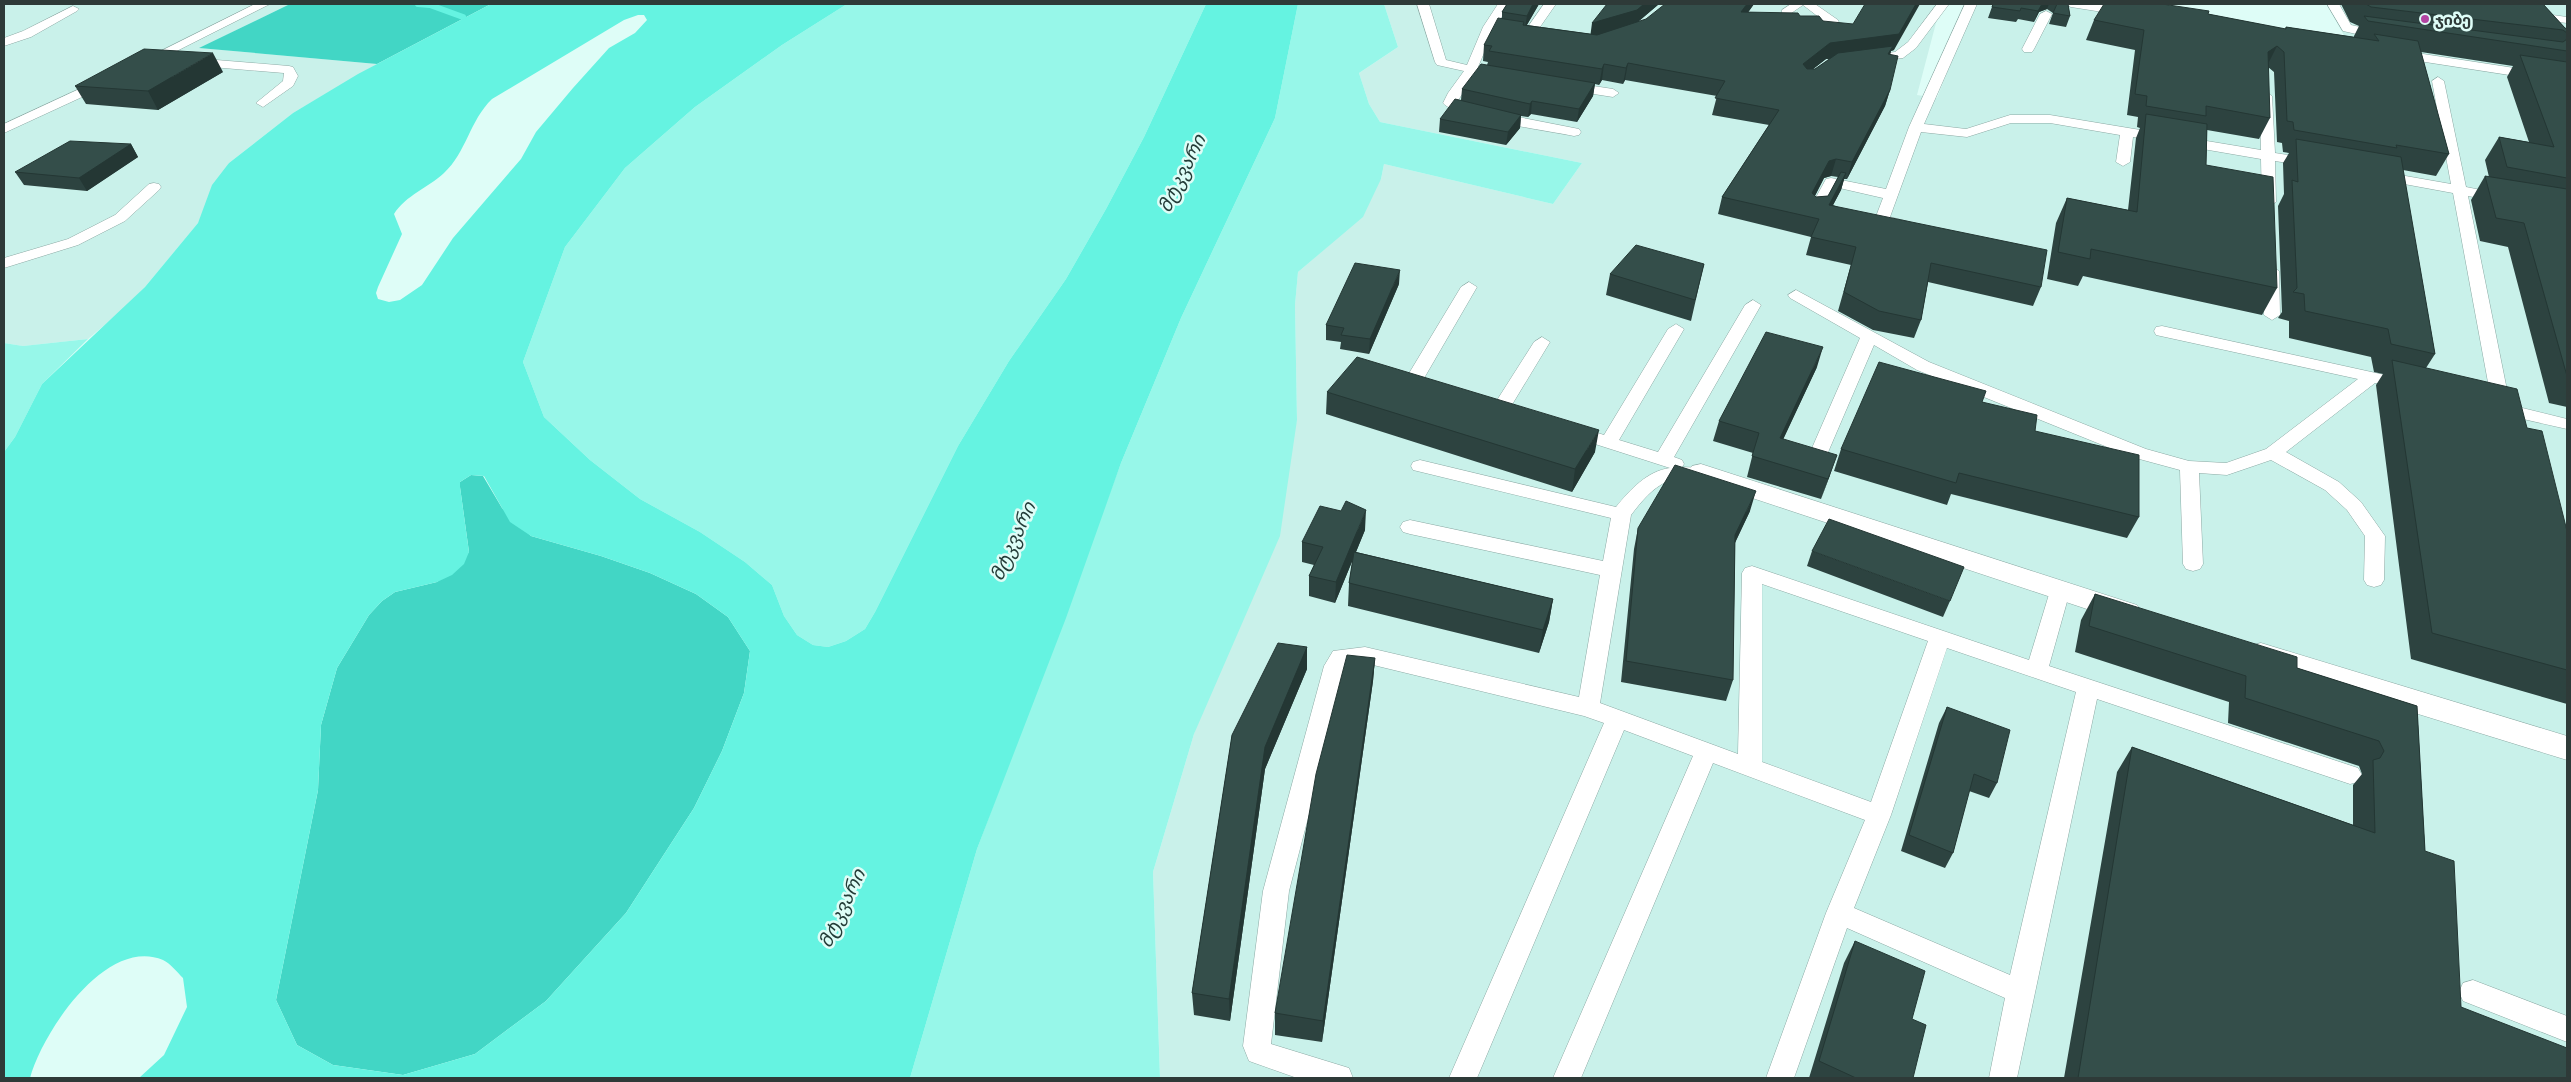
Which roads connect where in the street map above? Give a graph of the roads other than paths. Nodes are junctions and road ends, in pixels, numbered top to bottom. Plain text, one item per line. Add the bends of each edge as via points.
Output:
1 (264, 4) edge
2 (1423, 4) edge
3 (1504, 4) edge
4 (1550, 4) edge
5 (1798, 4) edge
6 (1808, 4) edge
7 (1943, 4) edge
8 (1971, 4) edge
9 (2071, 4) edge
10 (2333, 4) edge
11 (73, 9) dead end
12 (1786, 12) edge
13 (2046, 14) dead end
14 (2139, 14) edge
15 (2518, 15) edge
16 (2567, 20) edge
17 (1489, 27) junction
18 (1837, 33) edge
19 (2394, 37) edge
20 (4, 42) edge
21 (2028, 49) dead end
22 (2382, 51) edge
23 (152, 58) junction
24 (1854, 61) edge
25 (130, 69) edge
26 (1471, 70) junction
27 (1499, 74) edge
28 (115, 77) edge
29 (2266, 79) edge
30 (2567, 80) edge
31 (2438, 81) dead end
32 (1556, 84) edge
33 (1613, 93) dead end
34 (263, 103) dead end
35 (1916, 127) junction
36 (4, 129) edge
37 (2127, 131) junction
38 (1574, 132) dead end
39 (2268, 155) junction
40 (2123, 162) dead end
41 (2325, 165) edge
42 (2364, 172) edge
43 (154, 187) dead end
44 (2460, 190) junction
45 (1891, 195) junction
46 (2518, 201) edge
47 (1816, 210) edge
48 (2269, 221) edge
49 (1919, 228) edge
50 (2270, 259) edge
51 (4, 263) edge
52 (1468, 287) dead end
53 (1796, 295) dead end
54 (1753, 305) dead end
55 (2272, 316) edge
56 (1676, 329) dead end
57 (2162, 331) dead end
58 (1869, 337) junction
59 (1542, 342) dead end
60 (2372, 378) junction
61 (2400, 384) edge
62 (1432, 385) edge
63 (1484, 402) edge
64 (2484, 404) edge
65 (1501, 408) junction
66 (2502, 409) junction
67 (1519, 413) edge
68 (2567, 424) edge
69 (1555, 425) edge
70 (1609, 442) junction
71 (2273, 453) junction
72 (1664, 460) junction
73 (1814, 464) edge
74 (1420, 466) dead end
75 (2189, 467) junction
76 (1701, 472) junction
77 (1621, 514) junction
78 (1410, 527) dead end
79 (2193, 564) dead end
80 (1612, 570) junction
81 (2374, 580) dead end
82 (2060, 592) junction
83 (2149, 619) edge
84 (1940, 638) junction
85 (2234, 646) edge
86 (2037, 671) junction
87 (2088, 688) junction
88 (1588, 708) junction
89 (1617, 719) junction
90 (2567, 748) edge
91 (1706, 752) junction
92 (1750, 768) junction
93 (2350, 775) dead end
94 (1879, 815) junction
95 (1839, 914) junction
96 (2020, 992) junction
97 (2473, 992) dead end
98 (2567, 1029) edge
99 (1339, 1078) edge
100 (1463, 1078) edge
101 (1567, 1078) edge
102 (1780, 1078) edge
103 (2004, 1078) edge

1 - 23 lane
2 - 26 lane via 1441,62
3 - 17 lane
4 - 17 lane via 1534,35
5 - 12 lane
6 - 18 lane via 1834,24
7 - 24 lane via 1912,45 1899,55
8 - 35 lane
9 - 14 lane
10 - 19 lane via 2347,28 2364,34
11 - 20 lane via 27,34
13 - 21 lane
15 - 16 lane
17 - 26 lane
22 - 30 lane
23 - 25 lane
23 - 34 lane via 288,70 292,76 288,83
26 - 27 lane
26 - 38 lane via 1450,100 1455,107
28 - 36 lane
29 - 39 lane
31 - 44 lane
32 - 33 lane
35 - 37 lane via 1967,133 1999,121 2025,118
35 - 45 lane
37 - 39 lane
37 - 40 lane
39 - 41 lane
39 - 48 lane
42 - 44 lane
43 - 51 lane via 120,218 73,242
44 - 46 lane
44 - 66 lane
45 - 47 lane via 1831,182
45 - 49 lane via 1882,219
50 - 55 lane
52 - 62 lane via 1406,377
53 - 58 lane
54 - 72 lane
56 - 70 lane
57 - 60 lane
58 - 73 lane
58 - 75 lane via 1932,370 2139,453
59 - 65 lane
60 - 61 lane
60 - 71 lane
63 - 65 lane
64 - 66 lane
65 - 67 lane
66 - 68 lane
69 - 70 lane
70 - 72 lane
71 - 75 lane via 2227,469
71 - 81 lane via 2332,486 2354,506 2375,536
72 - 76 lane
74 - 77 lane
75 - 79 lane
76 - 77 lane via 1664,475 1638,493
76 - 82 street
77 - 80 lane
78 - 80 lane
80 - 88 lane
82 - 83 street
82 - 86 lane
84 - 86 lane
84 - 92 lane via 1752,573
84 - 94 lane
85 - 90 street
86 - 87 lane
87 - 93 lane
87 - 96 lane
88 - 89 lane
88 - 99 lane via 1365,655 1341,657 1335,666 1276,891 1257,1046 1259,1052 1268,1056
89 - 91 lane
89 - 100 lane
91 - 92 lane
91 - 101 lane
92 - 94 lane
94 - 95 lane
95 - 96 lane
95 - 102 lane
96 - 103 lane
97 - 98 lane

